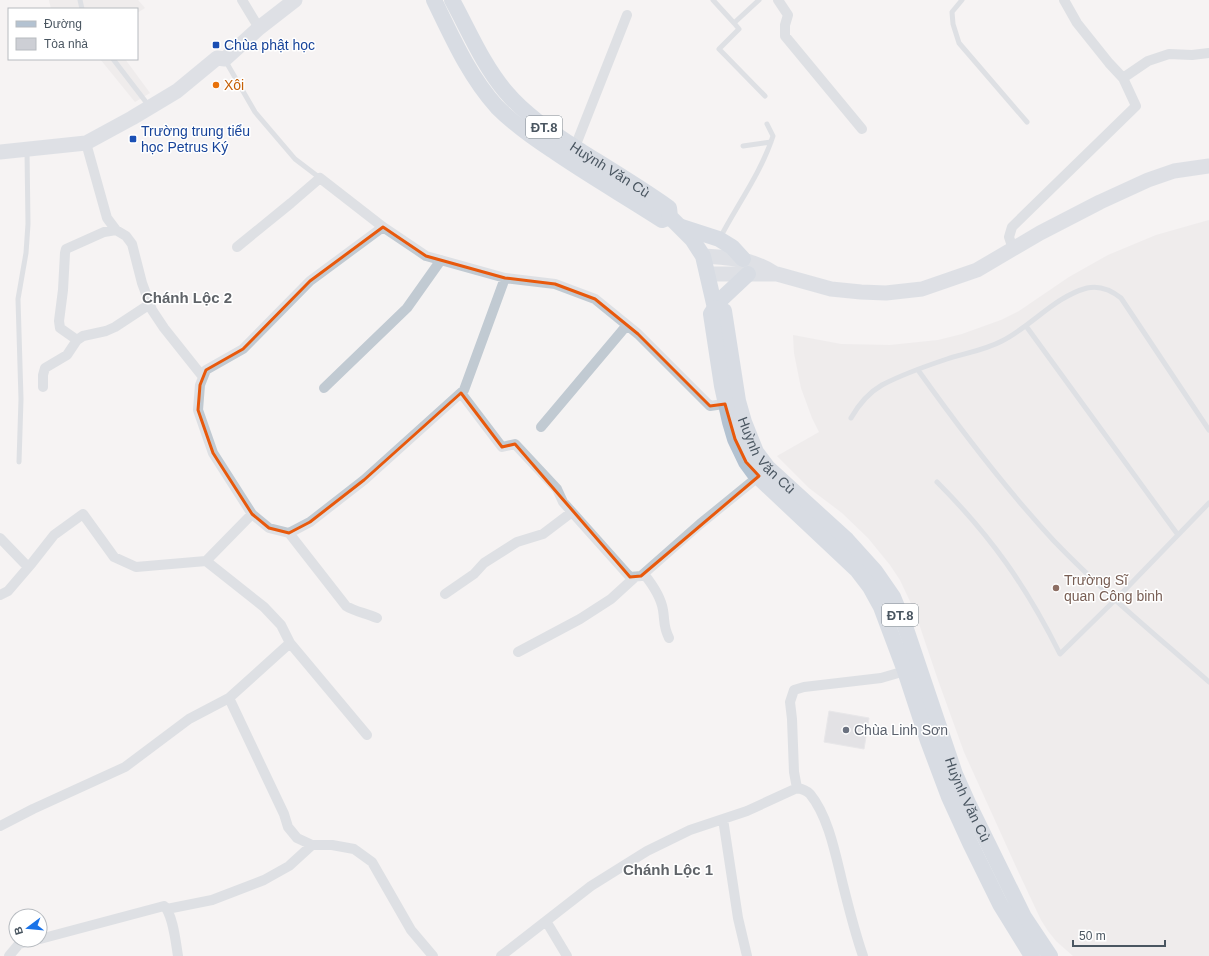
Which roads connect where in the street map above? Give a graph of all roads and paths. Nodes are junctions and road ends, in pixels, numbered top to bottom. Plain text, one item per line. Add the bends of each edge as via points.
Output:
1 (242, 0) edge
2 (295, 0) edge
3 (434, 0) edge
4 (452, 0) edge
5 (713, 0) edge
6 (759, 0) edge
7 (778, 0) edge
8 (962, 0) edge
9 (1064, 0) edge
10 (627, 16) dead end
11 (734, 22) junction
12 (258, 28) junction
13 (1209, 53) edge
14 (225, 59) junction
15 (114, 60) edge
16 (1123, 78) junction
17 (765, 96) dead end
18 (150, 107) junction
19 (1026, 122) dead end
20 (767, 124) dead end
21 (862, 130) dead end
22 (545, 136) junction
23 (86, 142) junction
24 (771, 142) junction
25 (743, 146) dead end
26 (575, 148) junction
27 (27, 149) junction
28 (0, 152) edge
29 (1209, 166) edge
30 (320, 178) junction
31 (675, 222) junction
32 (383, 227) junction
33 (116, 230) junction
34 (719, 239) junction
35 (237, 247) dead end
36 (1013, 249) junction
37 (703, 256) junction
38 (743, 259) junction
39 (441, 260) junction
40 (708, 274) junction
41 (748, 274) junction
42 (777, 274) junction
43 (505, 278) junction
44 (150, 304) junction
45 (715, 306) junction
46 (627, 325) junction
47 (1026, 326) junction
48 (78, 340) junction
49 (918, 370) junction
50 (203, 377) junction
51 (43, 387) dead end
52 (324, 388) dead end
53 (461, 393) junction
54 (732, 402) junction
55 (851, 418) dead end
56 (541, 427) dead end
57 (1209, 430) edge
58 (19, 462) dead end
59 (758, 476) junction
60 (937, 482) dead end
61 (1209, 503) edge
62 (572, 512) junction
63 (252, 514) junction
64 (289, 533) junction
65 (1178, 535) junction
66 (0, 538) edge
67 (206, 560) junction
68 (28, 568) junction
69 (639, 576) junction
70 (445, 594) dead end
71 (0, 595) edge
72 (1116, 599) junction
73 (377, 618) dead end
74 (669, 638) dead end
75 (290, 644) junction
76 (518, 652) dead end
77 (905, 671) junction
78 (1209, 682) edge
79 (229, 698) junction
80 (367, 735) dead end
81 (797, 788) junction
82 (723, 819) junction
83 (0, 826) edge
84 (312, 845) junction
85 (167, 909) junction
86 (546, 921) junction
87 (48, 937) edge
88 (16, 948) edge
89 (9, 956) edge
90 (178, 956) edge
91 (433, 956) edge
92 (501, 956) edge
93 (567, 956) edge
94 (748, 956) edge
95 (863, 956) edge
96 (1032, 956) edge
97 (1050, 956) edge

1 - 12 street
2 - 12 street
3 - 22 main road via 464,60 487,94 515,124
4 - 22 main road, Huỳnh Văn Cù / ĐT.8 via 481,56 505,91
5 - 11 lane
6 - 11 lane
7 - 21 street via 788,15 785,36
8 - 19 lane via 952,12 958,43
9 - 16 street via 1077,23
10 - 26 street
11 - 17 lane via 739,29 719,48
12 - 14 street
13 - 16 street via 1169,54 1148,61
14 - 18 street via 217,58 177,91
14 - 30 lane via 255,112 295,159
15 - 18 lane
16 - 36 street via 1136,106 1012,227 1009,237
18 - 23 street
20 - 24 lane via 773,136
22 - 26 main road, Huỳnh Văn Cù / ĐT.8
22 - 31 main road via 600,182 662,220
23 - 27 street
23 - 33 street via 107,218
24 - 25 lane
24 - 34 lane
26 - 31 main road, Huỳnh Văn Cù / ĐT.8 via 669,208
27 - 28 street
27 - 58 lane via 28,224 18,299
29 - 36 street via 1174,171 1148,180 1100,202
30 - 32 street
30 - 35 street
31 - 34 main road
31 - 37 main road, Huỳnh Văn Cù / ĐT.8 via 692,239
32 - 39 street via 426,256
32 - 50 street via 310,281 243,349 206,370
33 - 44 street via 126,236 132,244
33 - 48 street via 104,232 66,249 59,321 60,328
34 - 38 main road via 732,247
36 - 42 street via 977,270 922,289 886,293 831,289
37 - 38 street
37 - 40 main road, Huỳnh Văn Cù / ĐT.8
38 - 42 street
39 - 43 street
39 - 52 street via 407,308
40 - 41 street
40 - 45 main road, Huỳnh Văn Cù / ĐT.8
41 - 42 street
41 - 45 main road
43 - 46 street via 555,284 595,299
43 - 53 street
44 - 48 street via 115,327 83,336
44 - 50 street via 164,328
45 - 54 main road, Huỳnh Văn Cù via 711,314
46 - 54 street via 710,406
46 - 56 street
47 - 49 lane via 988,348
47 - 57 lane via 1052,306 1085,289 1104,288 1116,294
47 - 65 lane
48 - 51 street via 67,355 45,368 42,375
49 - 55 lane via 890,380 874,390 861,402
49 - 72 lane via 973,445 1028,512 1055,542
50 - 63 street via 198,410 213,453
53 - 62 street via 502,447 515,444 557,489 563,502
53 - 64 street via 364,480 310,522
54 - 59 main road via 730,422 740,451
54 - 97 main road, Huỳnh Văn Cù / ĐT.8 via 768,468 847,540 875,571 892,596 905,626 955,774 1024,917
59 - 69 street
59 - 77 main road via 857,570 870,587 881,607
60 - 72 lane via 977,523 1012,569 1060,654
61 - 65 lane
62 - 69 street via 630,577
62 - 70 street via 543,534 517,542 484,563 474,574
63 - 64 street via 269,528
63 - 67 street
64 - 73 street via 346,606
65 - 72 lane
66 - 68 street
67 - 68 street via 136,567 114,557 84,514 54,535
67 - 75 street via 264,607 281,625
68 - 71 street via 8,591
69 - 74 street via 651,582 663,609 664,628
69 - 76 street via 611,599 580,619
72 - 78 lane
75 - 79 street
75 - 80 street
77 - 81 street via 881,678 794,690 790,702
77 - 96 main road via 949,797 1000,904
79 - 83 street via 189,719 125,767
79 - 84 street via 288,827 297,838
81 - 82 street
81 - 95 street via 804,789 810,794 826,824
82 - 86 street via 690,830 647,850 591,886
82 - 94 street via 738,918
84 - 85 street via 289,866 264,880 212,900
84 - 91 street via 354,849 372,862 411,930
85 - 87 street via 164,906
85 - 90 street
86 - 92 street
86 - 93 street
88 - 89 street

